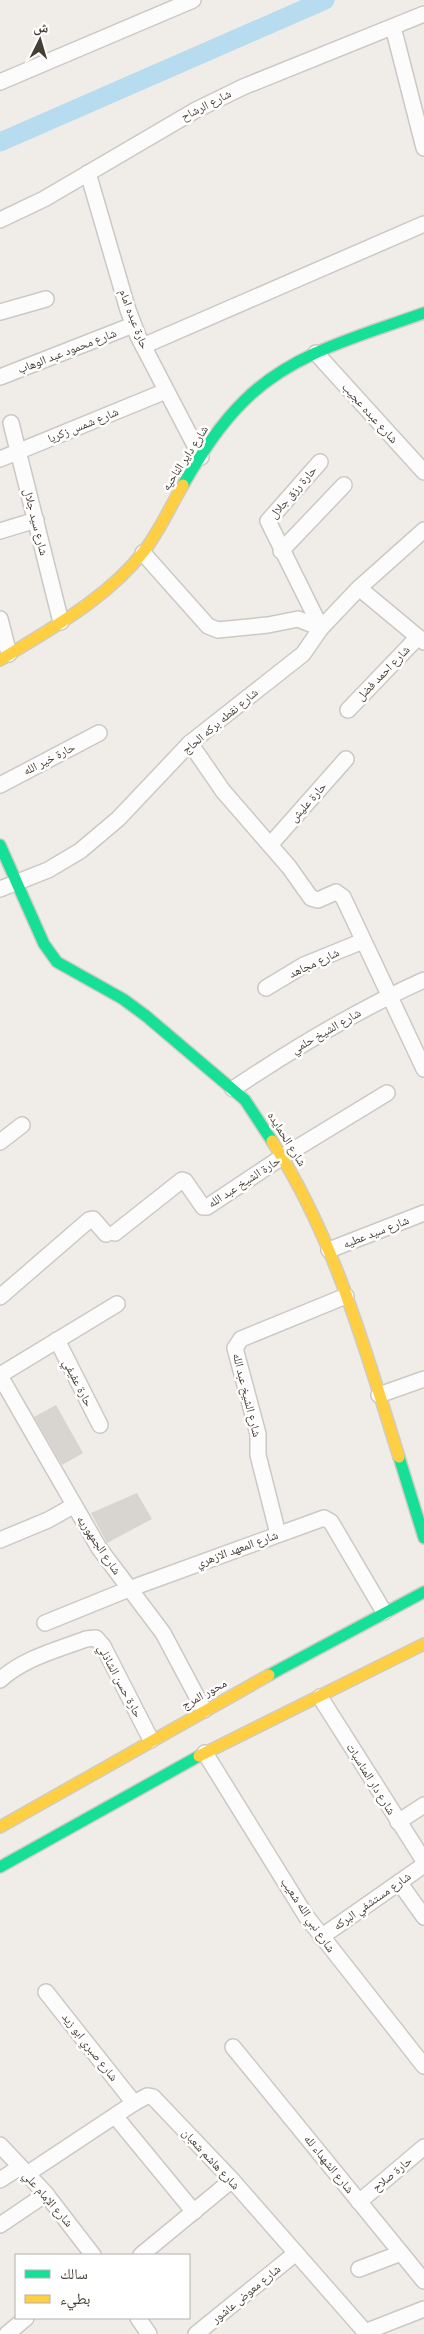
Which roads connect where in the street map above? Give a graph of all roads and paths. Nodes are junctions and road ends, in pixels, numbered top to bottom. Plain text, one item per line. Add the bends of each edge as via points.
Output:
1 (193, 0) edge
2 (424, 14) edge
3 (393, 27) junction
4 (0, 82) edge
5 (424, 148) edge
6 (88, 174) junction
7 (0, 220) edge
8 (424, 224) edge
9 (46, 299) dead end
10 (0, 312) edge
11 (424, 313) edge
12 (134, 325) junction
13 (143, 346) junction
14 (316, 353) junction
15 (0, 377) edge
16 (166, 391) junction
17 (11, 422) dead end
18 (18, 452) junction
19 (201, 456) junction
20 (0, 459) edge
21 (320, 462) dead end
22 (424, 472) edge
23 (344, 485) dead end
24 (36, 520) junction
25 (0, 530) edge
26 (424, 530) edge
27 (281, 550) junction
28 (143, 553) junction
29 (359, 588) junction
30 (0, 619) edge
31 (61, 622) junction
32 (321, 628) junction
33 (421, 639) edge
34 (5, 657) edge
35 (348, 710) dead end
36 (99, 733) dead end
37 (190, 744) junction
38 (346, 759) dead end
39 (0, 785) edge
40 (0, 845) edge
41 (270, 845) junction
42 (17, 884) junction
43 (0, 889) edge
44 (363, 942) junction
45 (424, 980) edge
46 (266, 988) dead end
47 (388, 996) junction
48 (424, 1069) edge
49 (233, 1089) junction
50 (387, 1093) dead end
51 (22, 1125) dead end
52 (0, 1142) edge
53 (282, 1157) junction
54 (424, 1213) edge
55 (329, 1250) junction
56 (346, 1296) junction
57 (0, 1297) edge
58 (116, 1304) dead end
59 (57, 1340) junction
60 (0, 1376) edge
61 (424, 1379) edge
62 (379, 1395) junction
63 (100, 1425) dead end
64 (73, 1506) junction
65 (278, 1534) junction
66 (424, 1538) edge
67 (0, 1540) edge
68 (129, 1589) junction
69 (424, 1592) edge
70 (384, 1612) junction
71 (44, 1623) dead end
72 (424, 1644) edge
73 (0, 1680) edge
74 (320, 1696) junction
75 (204, 1710) junction
76 (151, 1740) junction
77 (205, 1753) junction
78 (424, 1805) edge
79 (398, 1822) junction
80 (0, 1827) edge
81 (424, 1861) edge
82 (424, 1866) edge
83 (0, 1867) edge
84 (399, 1882) junction
85 (424, 1917) edge
86 (321, 1937) junction
87 (46, 1992) dead end
88 (234, 2047) dead end
89 (424, 2066) edge
90 (134, 2103) junction
91 (115, 2116) junction
92 (0, 2145) edge
93 (424, 2147) edge
94 (24, 2170) junction
95 (0, 2180) edge
96 (232, 2180) junction
97 (46, 2194) junction
98 (359, 2202) junction
99 (194, 2212) junction
100 (0, 2225) edge
101 (296, 2253) junction
102 (402, 2253) junction
103 (92, 2254) edge
104 (142, 2254) edge
105 (359, 2269) dead end
106 (424, 2281) edge
107 (423, 2311) edge
108 (25, 2319) edge
109 (139, 2319) edge
110 (366, 2333) edge
111 (7, 2334) edge
112 (149, 2334) edge
113 (196, 2334) edge

1 - 4 street
2 - 3 street, شارع الرشاح
3 - 5 street
3 - 6 street, شارع الرشاح via 243,87 153,133
6 - 7 street, شارع الرشاح
6 - 12 street, حارة عبده امام
8 - 13 street
9 - 10 street
11 - 14 street, شارع داير الناحيه
12 - 13 street, حارة عبده امام
12 - 15 street, شارع محمود عبد الوهاب
13 - 16 street, حارة عبده امام
14 - 19 street, شارع داير الناحيه via 262,385 218,430
14 - 22 street, شارع عبده عجيب
16 - 18 street, شارع شمس زكريا
16 - 19 street, حارة عبده امام
17 - 18 street, شارع سيد جلال
18 - 20 street, شارع شمس زكريا
18 - 24 street, شارع سيد جلال
19 - 28 street, شارع داير الناحيه
21 - 27 street, حارة رزق جلال via 269,517 268,524
23 - 27 street
24 - 25 street
24 - 31 street, شارع سيد جلال
26 - 29 street, شارع نقطه بركه الحاج
27 - 32 street, حارة رزق جلال
28 - 31 street, شارع داير الناحيه via 105,590
28 - 32 street via 208,626 218,630 232,629 298,619
29 - 32 street, شارع نقطه بركه الحاج
29 - 33 street
30 - 34 street
31 - 34 street, شارع داير الناحيه
32 - 37 street, شارع نقطه بركه الحاج via 303,654
33 - 35 street, شارع احمد فضل
36 - 39 street, حارة خير الله
37 - 41 street via 223,791
37 - 42 street, شارع نقطه بركه الحاج via 118,819 80,851
38 - 41 street, حارة عليش
40 - 42 street, شارع الحمايده
41 - 44 street via 314,900 336,892 341,895
42 - 43 street, شارع نقطه بركه الحاج
42 - 49 street, شارع الحمايده via 44,944 56,962 123,999
44 - 46 street, شارع مجاهد via 304,965
44 - 47 street
45 - 47 street, شارع الشيخ حلمي
47 - 48 street
47 - 49 street, شارع الشيخ حلمي
49 - 53 street, شارع الحمايده via 250,1106
50 - 53 street, حارة الشيخ عبد الله
51 - 52 street
53 - 55 street, شارع الحمايده
53 - 57 street, حارة الشيخ عبد الله via 205,1208 182,1180 111,1233 89,1220
54 - 55 street, شارع سيد عطيه
55 - 56 street, شارع الحمايده
56 - 62 street, شارع الحمايده
56 - 65 street, شارع الشيخ عبد الله via 241,1339 235,1348 258,1434 258,1456
58 - 59 street
59 - 60 street
59 - 63 street, حارة عفيفي
60 - 64 street, شارع الجمهوريه
61 - 62 street
62 - 66 street, شارع الحمايده
64 - 67 street
64 - 68 street, شارع الجمهوريه
65 - 68 street, شارع المعهد الازهري
65 - 70 street, شارع المعهد الازهري via 322,1518 328,1519
68 - 71 street, شارع المعهد الازهري
68 - 75 street, شارع الجمهوريه via 163,1633
69 - 70 street, محور المرج
70 - 75 street, محور المرج
72 - 74 street
73 - 76 street, حارة حسن الشاذلي via 26,1662 86,1638 96,1638
74 - 77 street
74 - 79 street, شارع دار المناسبات
75 - 76 street, محور المرج
76 - 80 street, محور المرج
77 - 83 street
77 - 86 street, شارع نبي الله شعيب
78 - 79 street
79 - 81 street, شارع دار المناسبات
82 - 84 street, شارع مستشفي البركه
84 - 85 street
84 - 86 street, شارع مستشفي البركه
86 - 89 street, شارع نبي الله شعيب
87 - 90 street, شارع صبري ابو زيد
88 - 98 street, شارع الشهداء لله
90 - 91 street, شارع هاشم شعبان
90 - 96 street, شارع هاشم شعبان via 147,2096 153,2097
91 - 94 street, شارع هاشم شعبان
91 - 99 street
92 - 94 street, شارع الإمام علي
93 - 98 street, حارة صلاح
94 - 95 street, شارع هاشم شعبان
94 - 97 street, شارع الإمام علي
96 - 99 street
96 - 101 street, شارع هاشم شعبان
97 - 100 street
97 - 103 street, شارع الإمام علي
98 - 102 street, شارع الشهداء لله
99 - 104 street
101 - 110 street, شارع هاشم شعبان
101 - 113 street, شارع معوض عاشور
102 - 105 street
102 - 106 street, شارع الشهداء لله
107 - 110 street
108 - 111 street
109 - 112 street

